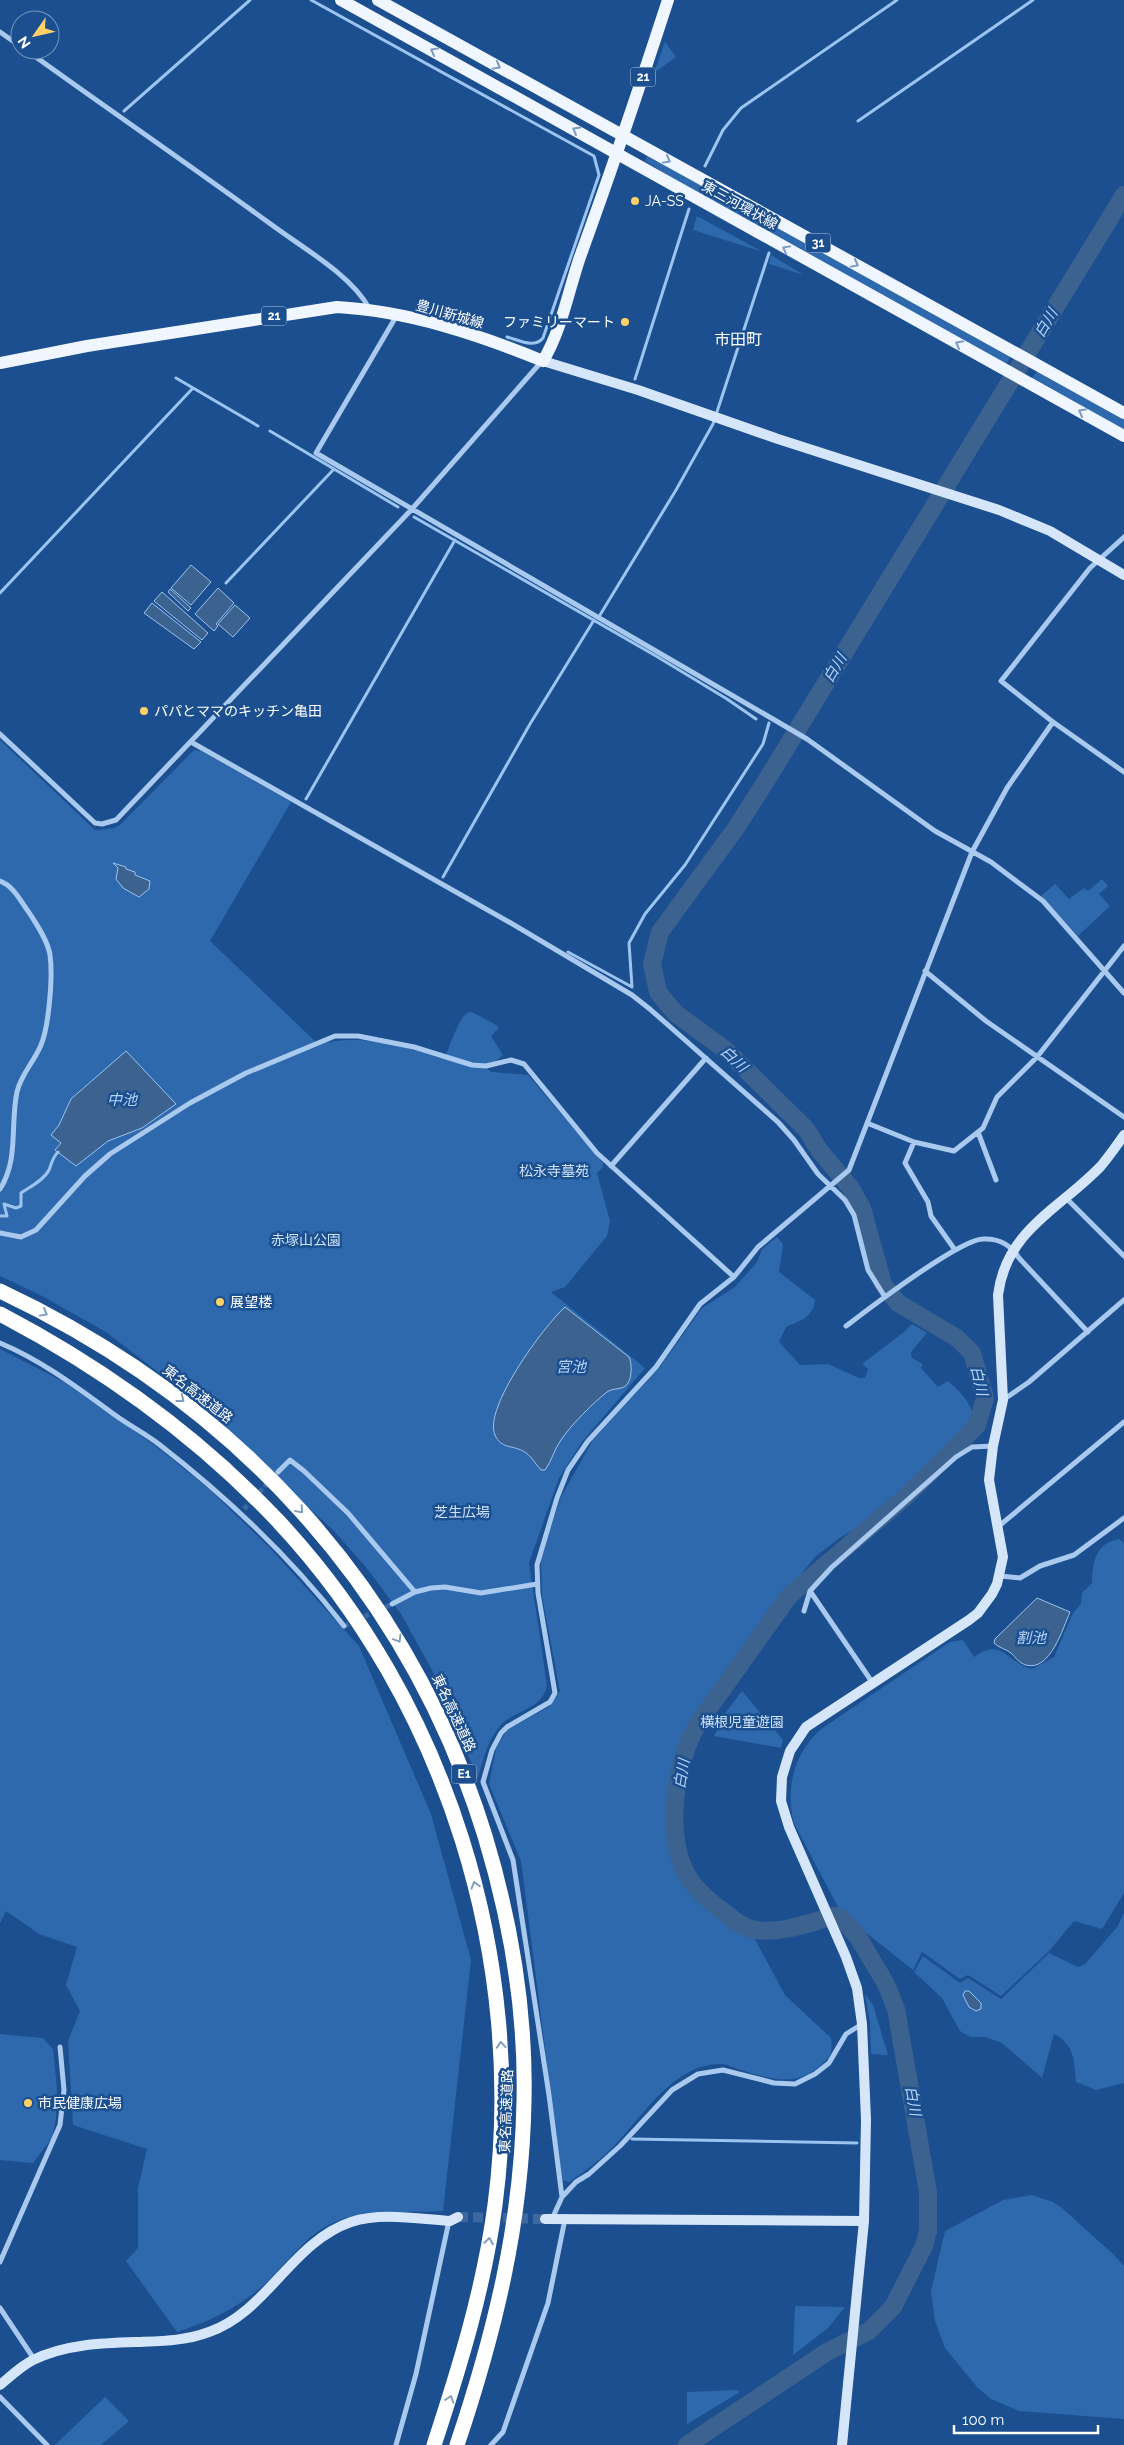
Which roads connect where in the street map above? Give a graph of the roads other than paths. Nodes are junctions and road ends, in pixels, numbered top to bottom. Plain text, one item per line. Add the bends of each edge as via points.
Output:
1 (341, 0) edge
2 (378, 0) edge
3 (668, 0) edge
4 (40, 60) edge
5 (624, 136) junction
6 (618, 155) junction
7 (369, 309) junction
8 (396, 315) junction
9 (543, 360) junction
10 (0, 363) edge
11 (1124, 413) edge
12 (1124, 436) edge
13 (412, 509) junction
14 (1124, 537) edge
15 (1100, 560) junction
16 (1124, 575) edge
17 (1052, 722) junction
18 (0, 734) edge
19 (191, 742) junction
20 (1124, 772) edge
21 (972, 852) junction
22 (0, 881) edge
23 (1124, 946) edge
24 (1105, 971) junction
25 (925, 972) junction
26 (1124, 993) edge
27 (1037, 1057) junction
28 (706, 1058) junction
29 (1124, 1117) edge
30 (867, 1123) junction
31 (978, 1132) junction
32 (1124, 1135) edge
33 (914, 1142) junction
34 (611, 1166) junction
35 (996, 1180) dead end
36 (831, 1185) junction
37 (0, 1189) edge
38 (1065, 1197) junction
39 (0, 1233) edge
40 (1013, 1248) junction
41 (955, 1250) junction
42 (1124, 1256) edge
43 (734, 1278) junction
44 (0, 1291) edge
45 (885, 1297) junction
46 (1124, 1300) edge
47 (0, 1314) edge
48 (846, 1326) dead end
49 (1088, 1332) junction
50 (0, 1342) edge
51 (1002, 1400) junction
52 (1124, 1422) edge
53 (992, 1446) junction
54 (278, 1472) tunnel mouth
55 (1124, 1518) edge
56 (999, 1526) junction
57 (1000, 1576) junction
58 (537, 1584) junction
59 (810, 1591) junction
60 (415, 1592) junction
61 (392, 1604) tunnel mouth
62 (804, 1611) dead end
63 (344, 1626) dead end
64 (872, 1682) junction
65 (862, 2024) junction
66 (60, 2047) dead end
67 (562, 2197) junction
68 (454, 2219) joint
69 (548, 2219) joint
70 (565, 2219) junction
71 (864, 2220) junction
72 (0, 2262) edge
73 (0, 2308) edge
74 (34, 2360) junction
75 (0, 2385) edge
76 (0, 2397) edge
77 (46, 2445) edge
78 (396, 2445) edge
79 (434, 2445) edge
80 (457, 2445) edge
81 (491, 2445) edge
82 (842, 2445) edge

6 -> 1 main road, 東三河環状線 / 31
2 -> 5 main road, 東三河環状線 / 31
3 - 5 main road, 21
4 - 7 street via 317,258 361,294
5 - 6 main road, 21
5 -> 11 main road, 東三河環状線 / 31
6 - 9 main road, 21 via 579,260 554,340
12 -> 6 main road, 東三河環状線 / 31
7 - 8 main road, 豊川新城線 / 21
7 - 10 main road, 豊川新城線 / 21 via 337,307 283,314
8 - 9 main road, 豊川新城線 / 21 via 443,326
8 - 13 street via 316,452
9 - 13 street
9 - 15 street via 999,510 1042,528
13 - 19 street
13 - 21 street via 786,727 935,831
14 - 15 street
15 - 16 street
15 - 17 street via 1090,568 1001,681
17 - 20 street
17 - 21 street via 1007,788
18 - 19 street via 88,817 102,824 116,820
19 - 28 street via 632,995
21 - 24 street via 991,862 1043,901
21 - 25 street
22 - 37 street via 9,884 33,918 50,954 48,1023 41,1046 21,1078 9,1171
23 - 24 street
24 - 26 street
24 - 27 street
25 - 27 street
25 - 30 street
27 - 29 street
27 - 31 street via 997,1097 988,1121
28 - 34 street
28 - 36 street via 778,1122
30 - 33 street
30 - 36 street via 850,1170
31 - 33 street via 954,1151
31 - 35 street
32 - 38 street via 1100,1166
33 - 41 street via 904,1163 928,1202 931,1216
34 - 39 street via 524,1064 517,1061 472,1065 414,1047 358,1036 335,1036 246,1074 190,1103 110,1154 85,1176 36,1230 21,1237
34 - 43 street
36 - 43 street via 758,1248
36 - 45 street via 854,1214 868,1270
38 - 40 street
38 - 42 street
40 - 41 street via 1003,1242 981,1238
40 - 49 street via 1018,1258
40 - 51 street via 1004,1265 998,1296
41 - 45 street
43 - 58 street via 700,1304 656,1367 579,1453 568,1470 537,1565
44 -> 80 highway, 東名高速道路 / E1 via 79,1332 164,1387 228,1438 282,1490 330,1545 397,1637 442,1723 464,1774 494,1867 514,1958 520,2004 524,2099 517,2203 502,2292
45 - 48 street
46 - 49 street
79 -> 47 highway, 東名高速道路 / E1 via 468,2342 481,2288 495,2202 502,2097 498,2008 492,1963 481,1907 449,1803 424,1742 381,1659 325,1578 280,1524 182,1432 76,1358
49 - 51 street via 1029,1382
50 - 63 street via 28,1354 158,1444 242,1511 298,1570
51 - 53 street
52 - 56 street
53 - 56 street via 989,1480
53 - 59 street via 972,1447 956,1457 832,1567
54 - 60 street via 290,1460 304,1470 348,1513
55 - 57 street via 1074,1555 1033,1569 1020,1578
56 - 57 street via 1003,1557
57 - 64 street via 978,1613
58 - 60 street via 481,1593 445,1587
58 - 67 street via 555,1693 550,1702 501,1733 492,1750 483,1782 513,1860
59 - 62 street
59 - 64 street
60 - 61 street
64 - 65 street via 806,1727 790,1751 782,1777 781,1800 789,1827 857,1988
65 - 67 street via 846,2034 829,2063 795,2084 757,2080 729,2071 698,2074 662,2098 620,2146
65 - 71 street via 866,2120
66 - 72 street via 64,2090 60,2124
67 - 69 street
68 - 74 street via 386,2218 352,2222 330,2232 310,2247 248,2309 224,2326 173,2340 108,2342 73,2347
68 - 78 street
69 - 70 street
70 - 71 street
70 - 81 street via 548,2303 503,2432
71 - 82 street
73 - 74 street
74 - 75 street
76 - 77 street

